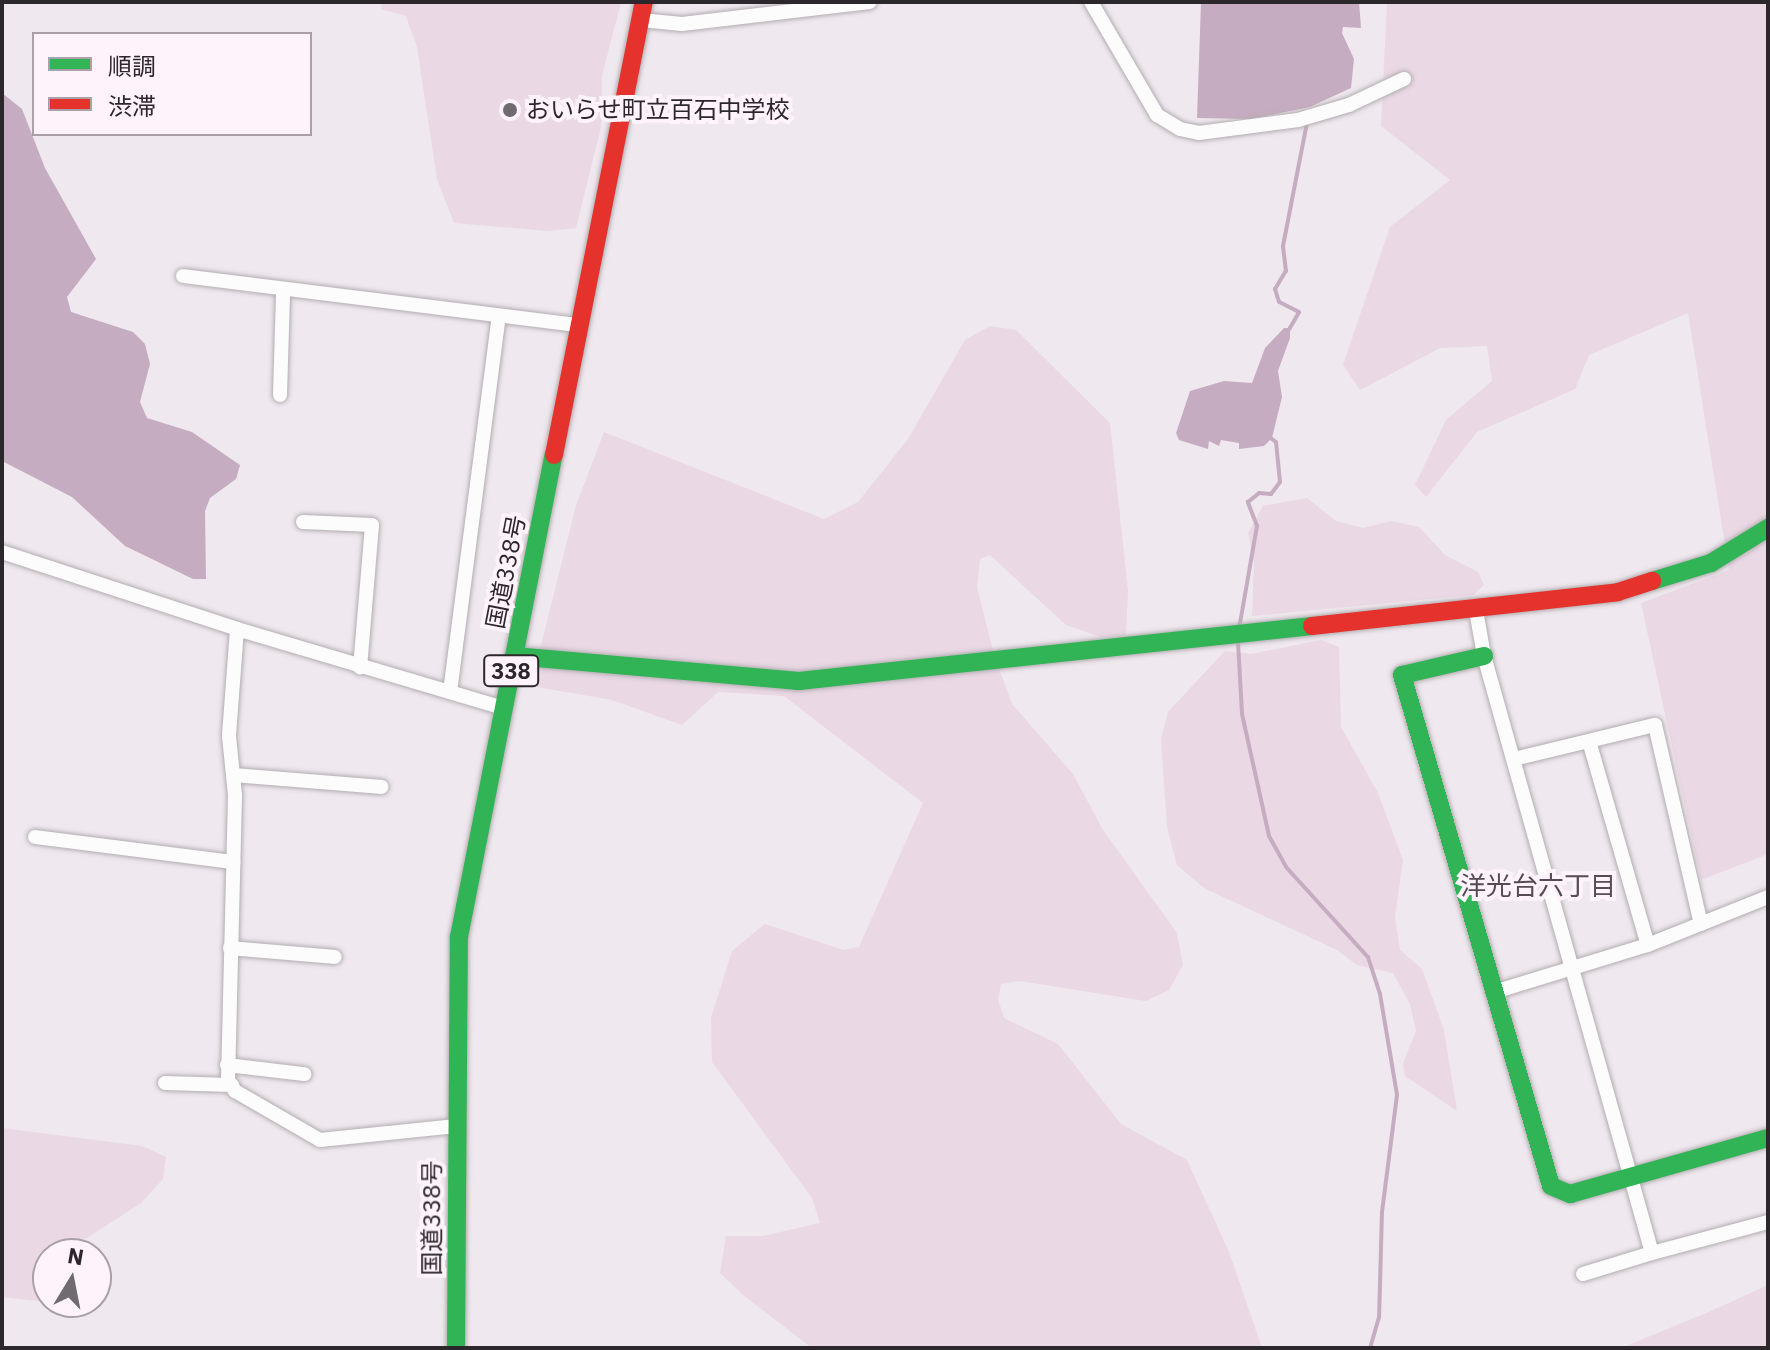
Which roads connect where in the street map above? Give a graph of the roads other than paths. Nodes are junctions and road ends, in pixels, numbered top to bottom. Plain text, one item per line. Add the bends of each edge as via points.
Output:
1 (870, 2) edge
2 (1091, 2) edge
3 (642, 11) edge
4 (1404, 79) dead end
5 (183, 276) dead end
6 (283, 291) junction
7 (499, 317) junction
8 (578, 325) junction
9 (280, 395) dead end
10 (303, 522) dead end
11 (1768, 528) edge
12 (2, 552) edge
13 (1476, 610) junction
14 (237, 629) junction
15 (514, 656) junction
16 (1484, 656) junction
17 (360, 667) junction
18 (450, 692) junction
19 (503, 708) junction
20 (1589, 741) junction
21 (1514, 759) junction
22 (234, 775) junction
23 (382, 787) dead end
24 (35, 837) dead end
25 (233, 862) junction
26 (1768, 897) edge
27 (1701, 924) junction
28 (1648, 945) junction
29 (230, 948) junction
30 (335, 957) dead end
31 (1571, 968) junction
32 (1494, 992) junction
33 (227, 1065) junction
34 (304, 1074) dead end
35 (165, 1083) dead end
36 (232, 1085) junction
37 (456, 1126) junction
38 (1768, 1138) edge
39 (1631, 1177) junction
40 (1768, 1222) edge
41 (1652, 1253) junction
42 (1583, 1274) dead end
43 (456, 1348) edge

1 - 3 street via 712,21
2 - 4 street via 1157,115 1180,129 1199,133 1298,120 1349,105
3 - 8 main road, 国道338号 / 338
5 - 6 street
6 - 7 street
6 - 9 street
7 - 8 street
7 - 18 street
8 - 15 main road, 国道338号 / 338
10 - 17 street via 372,525
11 - 13 main road via 1711,563 1661,581
12 - 14 street
13 - 15 main road via 799,681
13 - 16 street
14 - 17 street
14 - 22 street via 229,736
15 - 19 main road, 国道338号 / 338
16 - 21 street
16 - 32 main road via 1402,675
17 - 18 street
18 - 19 street
19 - 37 main road, 国道338号 / 338 via 459,937
20 - 21 street
20 - 27 street via 1655,725
20 - 28 street
21 - 31 street
22 - 23 street
22 - 25 street
24 - 25 street
25 - 29 street
26 - 27 street
27 - 28 street
28 - 31 street
29 - 30 street
29 - 33 street
31 - 32 street
31 - 39 street
32 - 39 main road via 1551,1186 1570,1194
33 - 34 street
33 - 36 street
35 - 36 street
36 - 37 street via 320,1140
37 - 43 main road, 国道338号 / 338
38 - 39 main road
39 - 41 street
40 - 41 street
41 - 42 street

